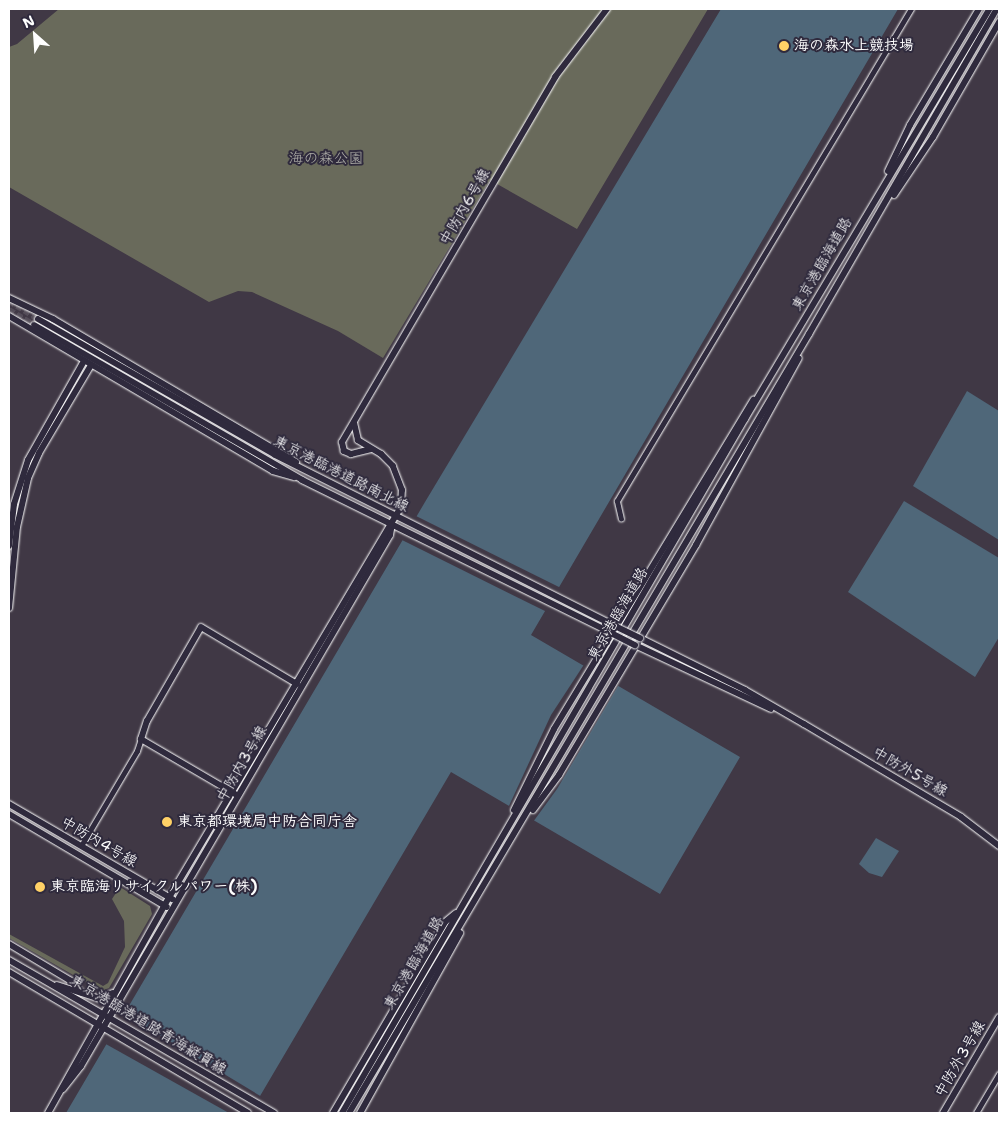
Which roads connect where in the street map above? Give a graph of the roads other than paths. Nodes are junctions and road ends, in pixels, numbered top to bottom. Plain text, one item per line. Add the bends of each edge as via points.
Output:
1 (607, 9) edge
2 (911, 9) edge
3 (979, 9) edge
4 (989, 9) edge
5 (997, 9) edge
6 (999, 22) edge
7 (922, 130) junction
8 (873, 201) junction
9 (880, 214) junction
10 (9, 298) edge
11 (9, 316) edge
12 (38, 319) tunnel mouth
13 (34, 325) tunnel mouth
14 (809, 334) junction
15 (782, 357) junction
16 (84, 361) junction
17 (91, 365) junction
18 (354, 423) junction
19 (346, 437) junction
20 (356, 437) junction
21 (371, 449) junction
22 (307, 470) junction
23 (302, 480) junction
24 (396, 516) junction
25 (621, 519) dead end
26 (392, 524) junction
27 (9, 546) edge
28 (9, 608) edge
29 (615, 626) junction
30 (611, 633) junction
31 (640, 638) junction
32 (635, 645) junction
33 (294, 682) junction
34 (302, 687) junction
35 (804, 724) junction
36 (141, 739) junction
37 (231, 792) junction
38 (238, 796) junction
39 (9, 804) edge
40 (9, 814) edge
41 (519, 828) junction
42 (506, 829) junction
43 (81, 846) junction
44 (999, 846) edge
45 (482, 889) junction
46 (169, 897) junction
47 (176, 901) junction
48 (164, 906) junction
49 (460, 909) junction
50 (171, 910) junction
51 (9, 944) edge
52 (9, 960) edge
53 (9, 972) edge
54 (56, 985) junction
55 (114, 992) junction
56 (82, 993) junction
57 (103, 1013) junction
58 (110, 1017) junction
59 (999, 1017) edge
60 (100, 1025) junction
61 (999, 1074) edge
62 (48, 1113) edge
63 (248, 1113) edge
64 (274, 1113) edge
65 (333, 1113) edge
66 (342, 1113) edge
67 (349, 1113) edge
68 (360, 1113) edge
69 (944, 1113) edge
70 (976, 1113) edge

1 - 18 street, 中防内6号線 via 555,77
2 - 25 street via 617,501
3 - 8 street via 910,125
4 - 7 street
5 - 7 street
6 - 9 street via 933,137
7 - 8 street, 東京港臨海道路
7 - 9 street, 東京港臨海道路
8 - 15 street, 東京港臨海道路
9 - 14 street, 東京港臨海道路
10 - 22 street via 53,319 266,442
11 - 16 street
12 - 22 street, 東京港臨港道路南北線 via 275,455
13 - 23 street, 東京港臨港道路南北線
14 - 31 street via 772,410
14 - 41 street, 東京港臨海道路
15 - 29 street via 735,424
15 - 42 street, 東京港臨海道路
16 - 17 street
16 - 27 street via 28,460 14,504
17 - 23 street via 273,471
17 - 28 street via 39,453 28,478 17,527
18 - 19 street, 中防内6号線
18 - 20 street
19 - 20 street
19 - 21 street via 341,446 347,453
20 - 21 street
21 - 24 street via 388,460 398,476 402,497
22 - 24 street, 東京港臨港道路南北線
23 - 26 street, 東京港臨港道路南北線
24 - 26 street, 中防内3号線
24 - 29 street, 東京港臨港道路南北線
26 - 30 street, 東京港臨港道路南北線
26 - 33 street, 中防内3号線
26 - 34 street, 中防内3号線 via 390,536
29 - 30 street, bridge
29 - 31 street, 東京港臨港道路南北線, bridge
30 - 32 street, 東京港臨港道路南北線, bridge
30 - 42 street via 540,753
31 - 32 street, bridge
31 - 35 street, 中防外5号線
32 - 35 street, 中防外5号線
32 - 41 street via 559,775
33 - 34 street
33 - 36 street via 201,627 147,721
33 - 37 street, 中防内3号線
34 - 38 street, 中防内3号線
35 - 44 street, 中防外5号線 via 961,816
36 - 37 street
36 - 43 street
37 - 38 street
37 - 46 street, 中防内3号線
38 - 47 street, 中防内3号線
39 - 43 street, 中防内4号線
40 - 48 street, 中防内4号線
41 - 45 street, 東京港臨海道路
42 - 49 street, 東京港臨海道路
43 - 46 street, 中防内4号線
45 - 67 street, 東京港臨海道路
45 - 68 street via 443,968
46 - 47 street, 中防内4号線
46 - 48 street, 中防内3号線
47 - 50 street, 中防内3号線
48 - 50 street, 中防内4号線
48 - 55 street, 中防内3号線
49 - 65 street via 445,922
49 - 66 street, 東京港臨海道路
50 - 58 street, 中防内3号線
51 - 56 street via 71,981
52 - 54 street, 東京港臨港道路青海縦貫線
53 - 60 street, 東京港臨港道路青海縦貫線
54 - 56 street
54 - 57 street, 東京港臨港道路青海縦貫線
55 - 56 street via 102,999
55 - 57 street, 中防内3号線
57 - 58 street, 東京港臨港道路青海縦貫線
57 - 60 street, 中防内3号線
58 - 60 street, 中防内3号線
58 - 64 street, 東京港臨港道路青海縦貫線
59 - 69 street, 中防外3号線
60 - 62 street, 中防内3号線
60 - 63 street, 東京港臨港道路青海縦貫線
61 - 70 street

